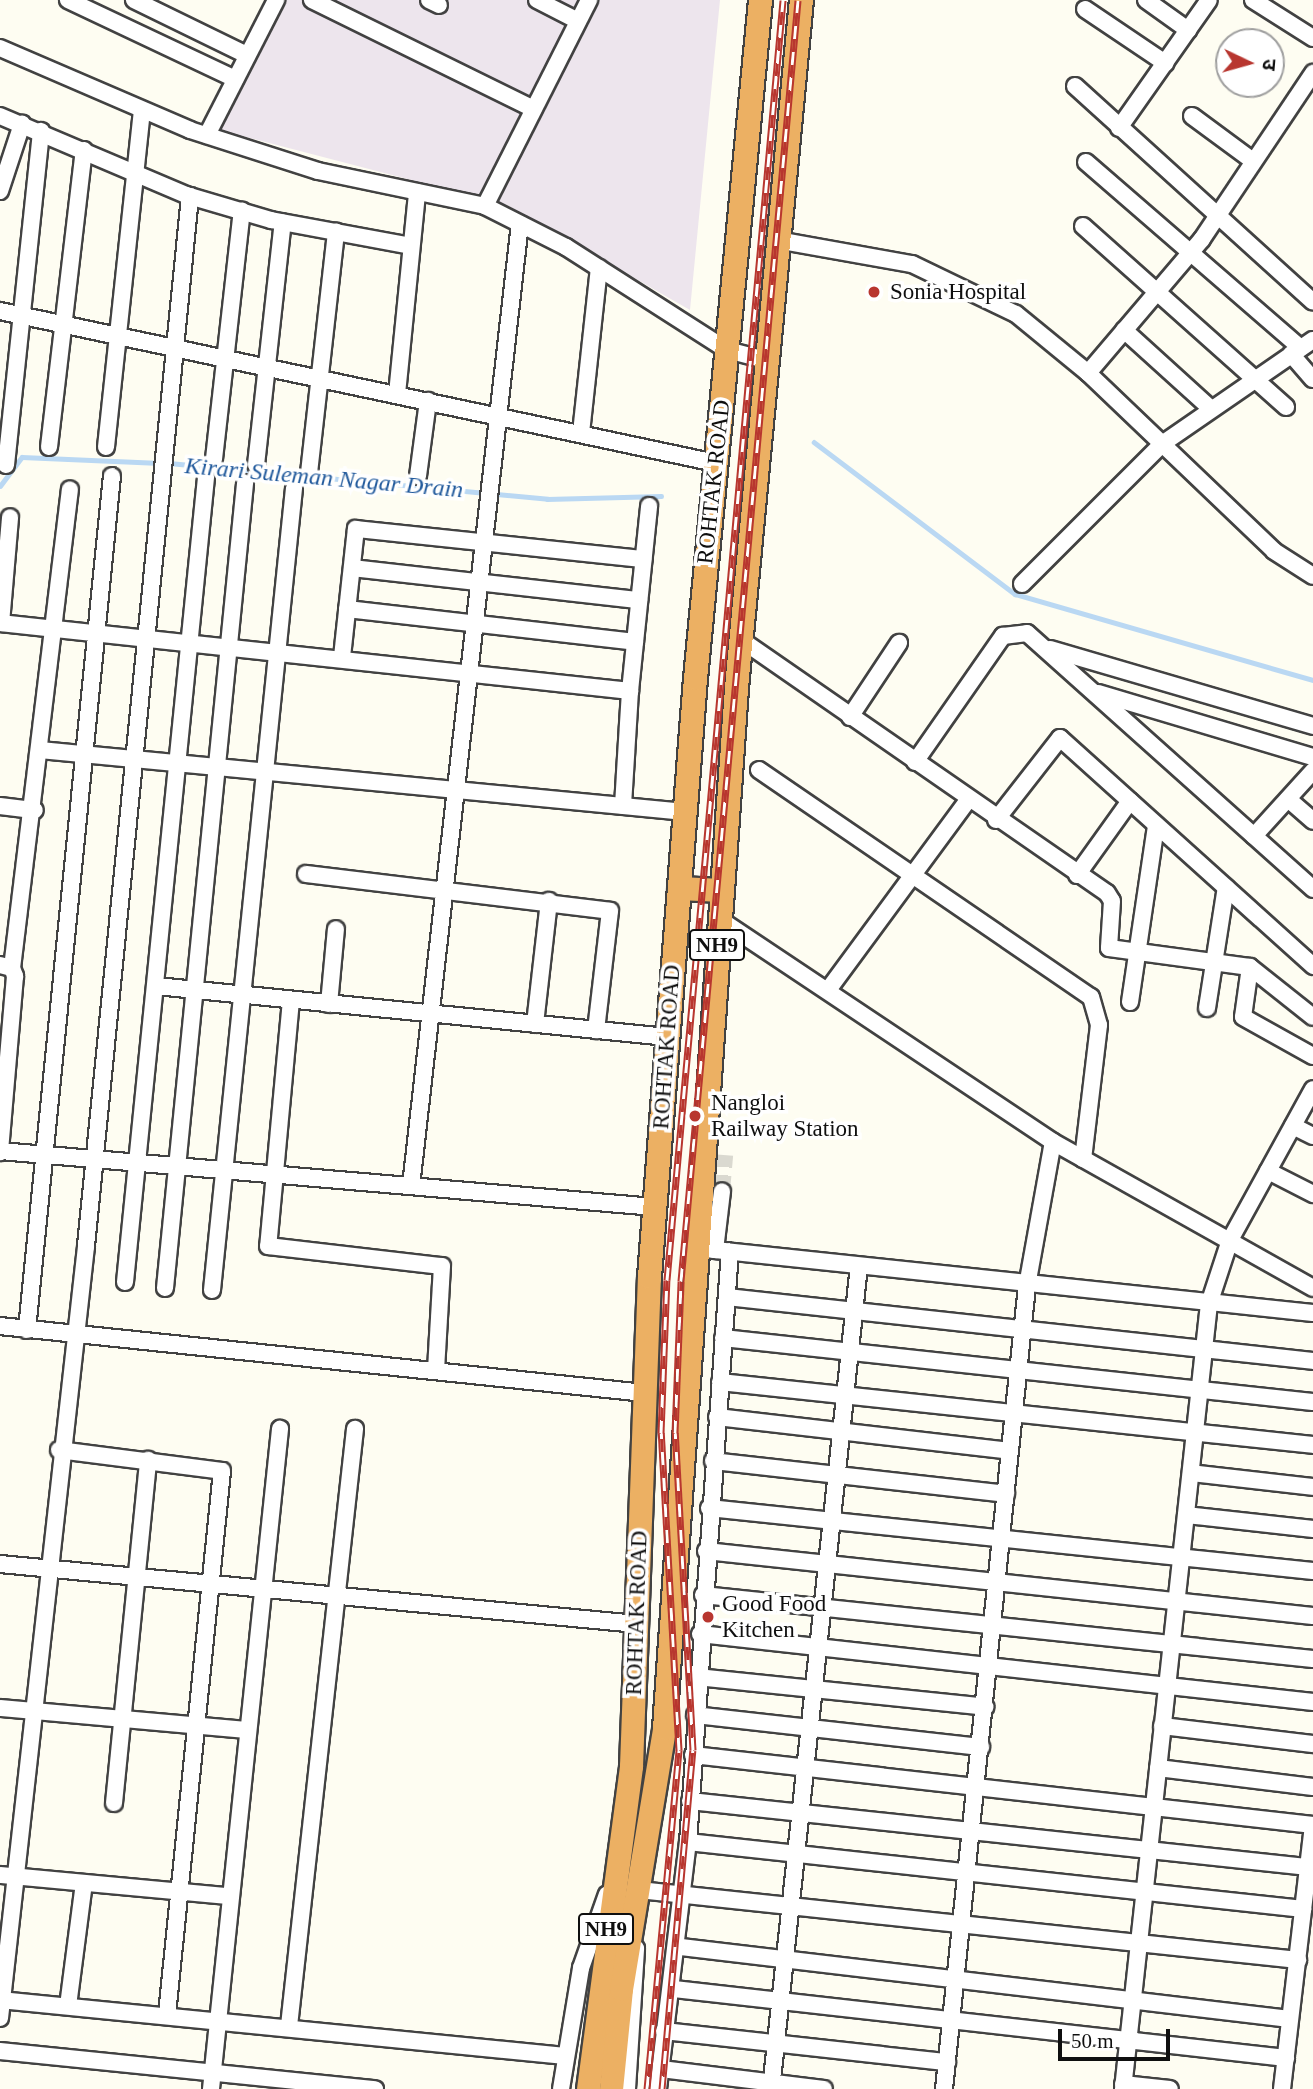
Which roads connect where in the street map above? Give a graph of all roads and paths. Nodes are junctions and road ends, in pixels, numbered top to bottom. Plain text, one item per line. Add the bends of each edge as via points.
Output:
1 (68, 0) edge
2 (134, 0) edge
3 (312, 0) edge
4 (537, 0) edge
5 (589, 0) edge
6 (760, 0) edge
7 (801, 0) edge
8 (1146, 0) edge
9 (1209, 0) edge
10 (1253, 0) edge
11 (269, 2) edge
12 (1085, 9) dead end
13 (578, 22) junction
14 (1188, 30) junction
15 (1313, 38) edge
16 (0, 48) edge
17 (247, 55) junction
18 (1165, 63) junction
19 (1313, 73) edge
20 (235, 79) junction
21 (1075, 86) dead end
22 (534, 109) junction
23 (142, 111) junction
24 (0, 116) edge
25 (1192, 116) dead end
26 (22, 124) junction
27 (1119, 128) junction
28 (41, 131) junction
29 (207, 135) junction
30 (84, 150) junction
31 (1253, 161) junction
32 (1086, 162) dead end
33 (135, 172) junction
34 (0, 191) edge
35 (417, 192) junction
36 (190, 196) junction
37 (485, 206) junction
38 (242, 211) junction
39 (1215, 218) junction
40 (283, 222) junction
41 (520, 224) junction
42 (1083, 226) dead end
43 (336, 232) junction
44 (777, 240) junction
45 (411, 246) junction
46 (1190, 252) junction
47 (599, 268) junction
48 (1157, 292) junction
49 (1313, 302) edge
50 (0, 311) edge
51 (22, 316) junction
52 (64, 325) junction
53 (1124, 330) junction
54 (120, 337) junction
55 (1302, 347) edge
56 (174, 348) junction
57 (727, 350) junction
58 (225, 359) junction
59 (766, 360) junction
60 (269, 368) junction
61 (1088, 373) junction
62 (1255, 377) junction
63 (320, 378) junction
64 (1313, 379) edge
65 (397, 394) junction
66 (428, 401) junction
67 (1286, 407) dead end
68 (1210, 408) junction
69 (499, 416) junction
70 (581, 433) junction
71 (1162, 444) junction
72 (49, 447) dead end
73 (106, 447) dead end
74 (214, 460) dead end
75 (716, 463) junction
76 (6, 465) dead end
77 (256, 466) dead end
78 (309, 473) dead end
79 (112, 476) dead end
80 (418, 476) dead end
81 (206, 477) dead end
82 (245, 483) dead end
83 (294, 488) dead end
84 (70, 490) dead end
85 (649, 506) dead end
86 (10, 517) dead end
87 (484, 544) junction
88 (643, 559) junction
89 (352, 568) junction
90 (1313, 576) edge
91 (480, 582) junction
92 (1022, 584) dead end
93 (639, 600) junction
94 (347, 609) junction
95 (1, 623) edge
96 (476, 623) junction
97 (53, 629) junction
98 (100, 633) junction
99 (146, 639) junction
100 (740, 639) junction
101 (635, 642) junction
102 (190, 643) junction
103 (899, 643) dead end
104 (230, 646) junction
105 (1043, 647) junction
106 (278, 649) junction
107 (342, 657) junction
108 (470, 672) junction
109 (630, 691) junction
110 (1093, 692) junction
111 (850, 717) junction
112 (1313, 726) edge
113 (40, 750) junction
114 (88, 754) junction
115 (1313, 757) edge
116 (135, 759) junction
117 (915, 762) junction
118 (178, 763) junction
119 (218, 767) junction
120 (760, 770) dead end
121 (266, 771) junction
122 (1313, 771) edge
123 (457, 790) junction
124 (1288, 799) junction
125 (968, 800) junction
126 (1130, 802) junction
127 (0, 806) edge
128 (623, 806) junction
129 (35, 810) junction
130 (685, 812) junction
131 (996, 820) junction
132 (1313, 821) edge
133 (1156, 825) junction
134 (1254, 836) junction
135 (306, 874) dead end
136 (913, 875) junction
137 (1076, 875) junction
138 (1226, 887) junction
139 (446, 888) junction
140 (679, 888) junction
141 (1313, 889) edge
142 (721, 890) junction
143 (549, 901) junction
144 (719, 919) junction
145 (335, 929) dead end
146 (1137, 952) junction
147 (1213, 962) junction
148 (1313, 966) edge
149 (6, 967) edge
150 (1250, 967) junction
151 (156, 986) junction
152 (828, 990) junction
153 (195, 991) junction
154 (243, 996) junction
155 (291, 1000) junction
156 (1130, 1002) dead end
157 (329, 1004) junction
158 (1207, 1007) dead end
159 (432, 1014) junction
160 (1313, 1017) edge
161 (535, 1024) junction
162 (596, 1030) junction
163 (668, 1037) junction
164 (1313, 1056) edge
165 (1313, 1089) edge
166 (1293, 1126) junction
167 (1313, 1136) edge
168 (1053, 1142) junction
169 (0, 1151) edge
170 (47, 1155) junction
171 (94, 1159) junction
172 (1083, 1159) junction
173 (137, 1163) junction
174 (177, 1166) junction
175 (225, 1170) junction
176 (1268, 1171) junction
177 (273, 1175) junction
178 (411, 1186) junction
179 (722, 1191) tunnel mouth
180 (1313, 1194) edge
181 (655, 1207) junction
182 (1230, 1240) junction
183 (714, 1249) junction
184 (859, 1266) junction
185 (125, 1282) dead end
186 (1027, 1286) junction
187 (165, 1288) dead end
188 (1313, 1288) edge
189 (212, 1290) dead end
190 (727, 1297) junction
191 (1209, 1304) junction
192 (855, 1310) junction
193 (1313, 1313) edge
194 (0, 1326) edge
195 (1023, 1329) junction
196 (27, 1330) junction
197 (72, 1336) junction
198 (723, 1338) junction
199 (1204, 1347) junction
200 (850, 1351) junction
201 (1313, 1361) edge
202 (436, 1370) junction
203 (1018, 1371) junction
204 (720, 1382) junction
205 (1199, 1391) junction
206 (846, 1392) junction
207 (645, 1393) junction
208 (1313, 1402) edge
209 (1014, 1412) junction
210 (717, 1418) junction
211 (280, 1429) dead end
212 (355, 1429) dead end
213 (1195, 1431) junction
214 (842, 1434) junction
215 (1313, 1445) edge
216 (59, 1450) junction
217 (1010, 1451) junction
218 (148, 1460) junction
219 (713, 1461) junction
220 (1191, 1473) junction
221 (837, 1476) junction
222 (1313, 1487) edge
223 (1006, 1494) junction
224 (709, 1508) junction
225 (1186, 1515) junction
226 (832, 1521) junction
227 (1313, 1529) edge
228 (1002, 1541) junction
229 (706, 1551) junction
230 (1181, 1559) junction
231 (828, 1563) junction
232 (0, 1564) edge
233 (46, 1569) junction
234 (1313, 1571) edge
235 (138, 1577) junction
236 (998, 1581) junction
237 (211, 1584) junction
238 (263, 1589) junction
239 (703, 1595) junction
240 (338, 1596) junction
241 (1176, 1601) junction
242 (823, 1608) junction
243 (1313, 1616) edge
244 (637, 1624) junction
245 (993, 1624) junction
246 (700, 1634) junction
247 (1171, 1644) junction
248 (819, 1648) junction
249 (1313, 1659) edge
250 (989, 1664) junction
251 (697, 1676) junction
252 (815, 1688) junction
253 (1167, 1688) junction
254 (1313, 1702) edge
255 (985, 1707) junction
256 (0, 1708) edge
257 (31, 1709) junction
258 (695, 1715) junction
259 (121, 1718) junction
260 (195, 1725) junction
261 (1163, 1726) junction
262 (810, 1728) junction
263 (247, 1730) junction
264 (1313, 1744) edge
265 (981, 1747) junction
266 (693, 1755) junction
267 (806, 1768) junction
268 (1158, 1768) junction
269 (1313, 1787) edge
270 (977, 1789) junction
271 (690, 1801) junction
272 (114, 1803) dead end
273 (802, 1810) junction
274 (1153, 1810) junction
275 (1313, 1826) edge
276 (973, 1830) junction
277 (688, 1842) junction
278 (1149, 1852) junction
279 (797, 1856) junction
280 (1308, 1867) junction
281 (615, 1870) junction
282 (969, 1871) junction
283 (7, 1876) edge
284 (84, 1883) junction
285 (639, 1890) junction
286 (1144, 1890) junction
287 (180, 1891) junction
288 (228, 1896) junction
289 (677, 1896) junction
290 (790, 1909) junction
291 (1303, 1909) junction
292 (963, 1928) junction
293 (1139, 1945) junction
294 (681, 1947) dead end
295 (1297, 1960) junction
296 (785, 1961) junction
297 (957, 1981) junction
298 (609, 1989) junction
299 (674, 1989) dead end
300 (1, 2000) edge
301 (781, 2000) junction
302 (1132, 2000) junction
303 (68, 2006) junction
304 (167, 2014) junction
305 (0, 2018) edge
306 (217, 2018) junction
307 (953, 2019) junction
308 (1290, 2019) junction
309 (289, 2026) junction
310 (664, 2031) junction
311 (1128, 2040) junction
312 (776, 2042) junction
313 (0, 2051) edge
314 (565, 2056) junction
315 (1286, 2057) junction
316 (947, 2062) junction
317 (670, 2070) dead end
318 (212, 2081) edge
319 (772, 2086) edge
320 (1123, 2087) edge
321 (376, 2089) edge
322 (561, 2089) edge
323 (588, 2089) edge
324 (611, 2089) edge
325 (627, 2089) edge
326 (658, 2089) edge
327 (824, 2089) edge
328 (944, 2089) edge
329 (1170, 2089) edge
330 (1282, 2089) edge

1 - 20 street
2 - 17 street
3 - 22 street
4 - 13 street
5 - 13 street
6 - 57 highway, ROHTAK ROAD / NH9
7 - 44 highway, ROHTAK ROAD / NH9
8 - 14 street
9 - 14 street
10 - 15 street
11 - 17 street
12 - 18 street
13 - 22 street
14 - 18 street
16 - 23 street
17 - 20 street
18 - 27 street
19 - 31 street
20 - 29 street
21 - 27 street
22 - 37 street
23 - 29 street
23 - 33 street
24 - 26 street
25 - 31 street
26 - 28 street
26 - 34 street
27 - 39 street
28 - 30 street
28 - 51 street
29 - 35 street via 318,171
30 - 33 street
30 - 52 street
31 - 39 street
32 - 46 street
33 - 36 street
33 - 54 street
35 - 37 street
35 - 45 street
36 - 38 street
36 - 56 street
37 - 41 street
38 - 40 street
38 - 58 street
39 - 46 street
39 - 49 street
40 - 43 street
40 - 60 street
41 - 47 street
41 - 69 street
42 - 48 street
43 - 45 street
43 - 63 street
44 - 59 highway, ROHTAK ROAD / NH9
44 - 61 street via 912,264 1016,314
45 - 65 street
46 - 48 street
46 - 55 street
47 - 57 street
47 - 70 street
48 - 53 street
48 - 62 street
50 - 51 street
51 - 52 street
51 - 76 street
52 - 54 street
52 - 72 street
53 - 61 street
53 - 68 street
54 - 56 street
54 - 73 street
55 - 62 street
55 - 64 street
56 - 58 street
56 - 99 street
57 - 59 street
57 - 75 highway, ROHTAK ROAD / NH9
58 - 60 street
58 - 74 street
59 - 100 highway, ROHTAK ROAD / NH9
60 - 63 street
60 - 77 street
61 - 71 street
62 - 67 street
62 - 68 street
63 - 65 street
63 - 78 street
65 - 66 street
66 - 69 street
66 - 80 street
68 - 71 street
69 - 70 street
69 - 87 street
70 - 75 street
71 - 90 street via 1274,551
71 - 92 street
75 - 130 highway, ROHTAK ROAD / NH9
79 - 98 street
81 - 102 street
82 - 104 street
83 - 106 street
84 - 97 street
85 - 88 street
86 - 95 street
87 - 88 street
87 - 89 street via 356,529
87 - 91 street
88 - 93 street
89 - 91 street
89 - 94 street
91 - 93 street
91 - 96 street
93 - 101 street
94 - 96 street
94 - 107 street
95 - 97 street
96 - 101 street
96 - 108 street
97 - 98 street
97 - 113 street
98 - 99 street
98 - 114 street
99 - 102 street
99 - 116 street
100 - 111 street
100 - 142 highway, ROHTAK ROAD / NH9
101 - 109 street
102 - 104 street
102 - 118 street
103 - 111 street
104 - 106 street
104 - 119 street
105 - 110 street
105 - 112 street
105 - 117 street via 1018,630 1003,636
106 - 107 street
106 - 121 street
107 - 108 street
108 - 109 street
108 - 123 street
109 - 128 street
110 - 115 street
110 - 134 street
111 - 117 street
113 - 114 street
113 - 129 street
114 - 116 street
114 - 170 street
116 - 118 street
116 - 171 street
117 - 125 street
118 - 119 street
118 - 151 street
119 - 121 street
119 - 153 street
120 - 136 street
121 - 123 street
121 - 154 street
122 - 124 street
123 - 128 street
123 - 139 street
124 - 132 street
124 - 134 street
125 - 131 street
125 - 136 street
126 - 131 street via 1060,738
126 - 133 street
126 - 137 street
127 - 129 street
128 - 130 street
129 - 149 street
130 - 140 highway, ROHTAK ROAD / NH9
131 - 137 street
133 - 138 street
133 - 146 street
134 - 141 street
135 - 139 street
136 - 152 street
136 - 172 street via 1091,997 1100,1010
137 - 146 street via 1111,897 1109,948
138 - 147 street
138 - 148 street
139 - 143 street
139 - 159 street
140 - 142 highway
140 - 163 highway, ROHTAK ROAD / NH9
142 - 144 highway, ROHTAK ROAD / NH9
143 - 161 street
143 - 162 street via 610,911
144 - 152 street
144 - 183 highway, ROHTAK ROAD / NH9
145 - 157 street
146 - 147 street
146 - 156 street
147 - 150 street
147 - 158 street
149 - 169 street
150 - 160 street
150 - 164 street via 1243,1017
151 - 153 street
151 - 173 street
152 - 168 street
153 - 154 street
153 - 174 street
154 - 155 street
154 - 175 street
155 - 157 street
155 - 177 street
157 - 159 street
159 - 161 street
159 - 178 street
161 - 162 street
162 - 163 street
163 - 181 highway, ROHTAK ROAD / NH9
165 - 166 street
166 - 167 street
166 - 176 street
168 - 172 street
168 - 186 street
169 - 170 street
170 - 171 street
170 - 196 street
171 - 173 street
171 - 197 street
172 - 182 street
173 - 174 street
173 - 185 street
174 - 175 street
174 - 187 street
175 - 177 street
175 - 189 street
176 - 180 street
176 - 182 street
177 - 178 street
177 - 202 street via 266,1239 273,1250 445,1269
178 - 181 street
179 - 183 street
181 - 207 highway, ROHTAK ROAD / NH9
182 - 188 street
182 - 191 street
183 - 184 street
183 - 190 street
183 - 285 highway, ROHTAK ROAD / NH9 via 664,1728
184 - 186 street
184 - 192 street
186 - 191 street
186 - 195 street
190 - 192 street
190 - 198 street
191 - 193 street
191 - 199 street
192 - 195 street
192 - 200 street
194 - 196 street
195 - 199 street
195 - 203 street
196 - 197 street
197 - 202 street
197 - 216 street
198 - 200 street
198 - 204 street
199 - 201 street
199 - 205 street
200 - 203 street
200 - 206 street
202 - 207 street
203 - 205 street
203 - 209 street
204 - 206 street
204 - 210 street
205 - 208 street
205 - 213 street
206 - 209 street
206 - 214 street
207 - 244 highway, ROHTAK ROAD / NH9
209 - 213 street
209 - 217 street
210 - 214 street
210 - 219 street
211 - 238 street
212 - 240 street
213 - 215 street
213 - 220 street
214 - 217 street
214 - 221 street
216 - 218 street
216 - 233 street
217 - 223 street
218 - 235 street
218 - 237 street via 222,1471
219 - 221 street
219 - 224 street
220 - 222 street
220 - 225 street
221 - 223 street
221 - 226 street
223 - 228 street
224 - 226 street
224 - 229 street
225 - 227 street
225 - 230 street
226 - 228 street
226 - 231 street
228 - 230 street
228 - 236 street
229 - 231 street
229 - 239 street
230 - 234 street
230 - 241 street
231 - 236 street
231 - 242 street
232 - 233 street
233 - 235 street
233 - 257 street
235 - 237 street
235 - 259 street
236 - 241 street
236 - 245 street
237 - 238 street
237 - 260 street
238 - 240 street
238 - 263 street
239 - 242 street
239 - 246 street
240 - 244 street
240 - 309 street
241 - 243 street
241 - 247 street
242 - 245 street
242 - 248 street
244 - 281 highway, ROHTAK ROAD / NH9 via 631,1766
245 - 247 street
245 - 250 street
246 - 248 street
246 - 251 street
247 - 249 street
247 - 253 street
248 - 250 street
248 - 252 street
250 - 253 street
250 - 255 street
251 - 252 street
251 - 258 street
252 - 255 street
252 - 262 street
253 - 254 street
253 - 261 street
255 - 265 street
256 - 257 street
257 - 259 street
257 - 283 street
258 - 262 street
258 - 266 street
259 - 260 street
259 - 272 street
260 - 263 street
260 - 287 street
261 - 264 street
261 - 268 street
262 - 265 street
262 - 267 street
263 - 288 street
265 - 270 street
266 - 267 street
266 - 271 street
267 - 270 street
267 - 273 street
268 - 269 street
268 - 274 street
270 - 274 street
270 - 276 street
271 - 273 street
271 - 277 street
273 - 276 street
273 - 279 street
274 - 275 street
274 - 278 street
275 - 280 street
276 - 278 street
276 - 282 street
277 - 279 street
277 - 289 street
278 - 280 street
278 - 286 street
279 - 282 street
279 - 290 street
280 - 291 street
281 - 298 highway, NH9
281 - 314 street, ROHTAK ROAD via 581,1968
282 - 286 street
282 - 292 street
283 - 284 street
283 - 300 street
284 - 287 street
284 - 303 street
285 - 289 street
285 - 298 highway, NH9
285 - 325 street, ROHTAK ROAD
286 - 291 street
286 - 293 street
287 - 288 street
287 - 304 street
288 - 306 street
289 - 290 street
289 - 310 street
290 - 292 street
290 - 296 street
291 - 295 street
292 - 293 street
292 - 297 street
293 - 295 street
293 - 302 street
294 - 296 street
295 - 308 street
296 - 297 street
296 - 301 street
297 - 302 street
297 - 307 street
298 - 323 highway, NH9
298 - 324 highway, NH9
299 - 301 street
300 - 303 street
300 - 305 street
301 - 307 street
301 - 312 street
302 - 308 street
302 - 311 street
303 - 304 street
304 - 306 street
306 - 309 street
306 - 318 street
307 - 311 street
307 - 316 street
308 - 315 street
309 - 314 street
310 - 312 street
310 - 326 street
311 - 315 street
311 - 320 street
312 - 316 street
312 - 319 street
313 - 318 street
314 - 322 street, ROHTAK ROAD
315 - 330 street
316 - 328 street
317 - 319 street
318 - 321 street
319 - 327 street
320 - 329 street

